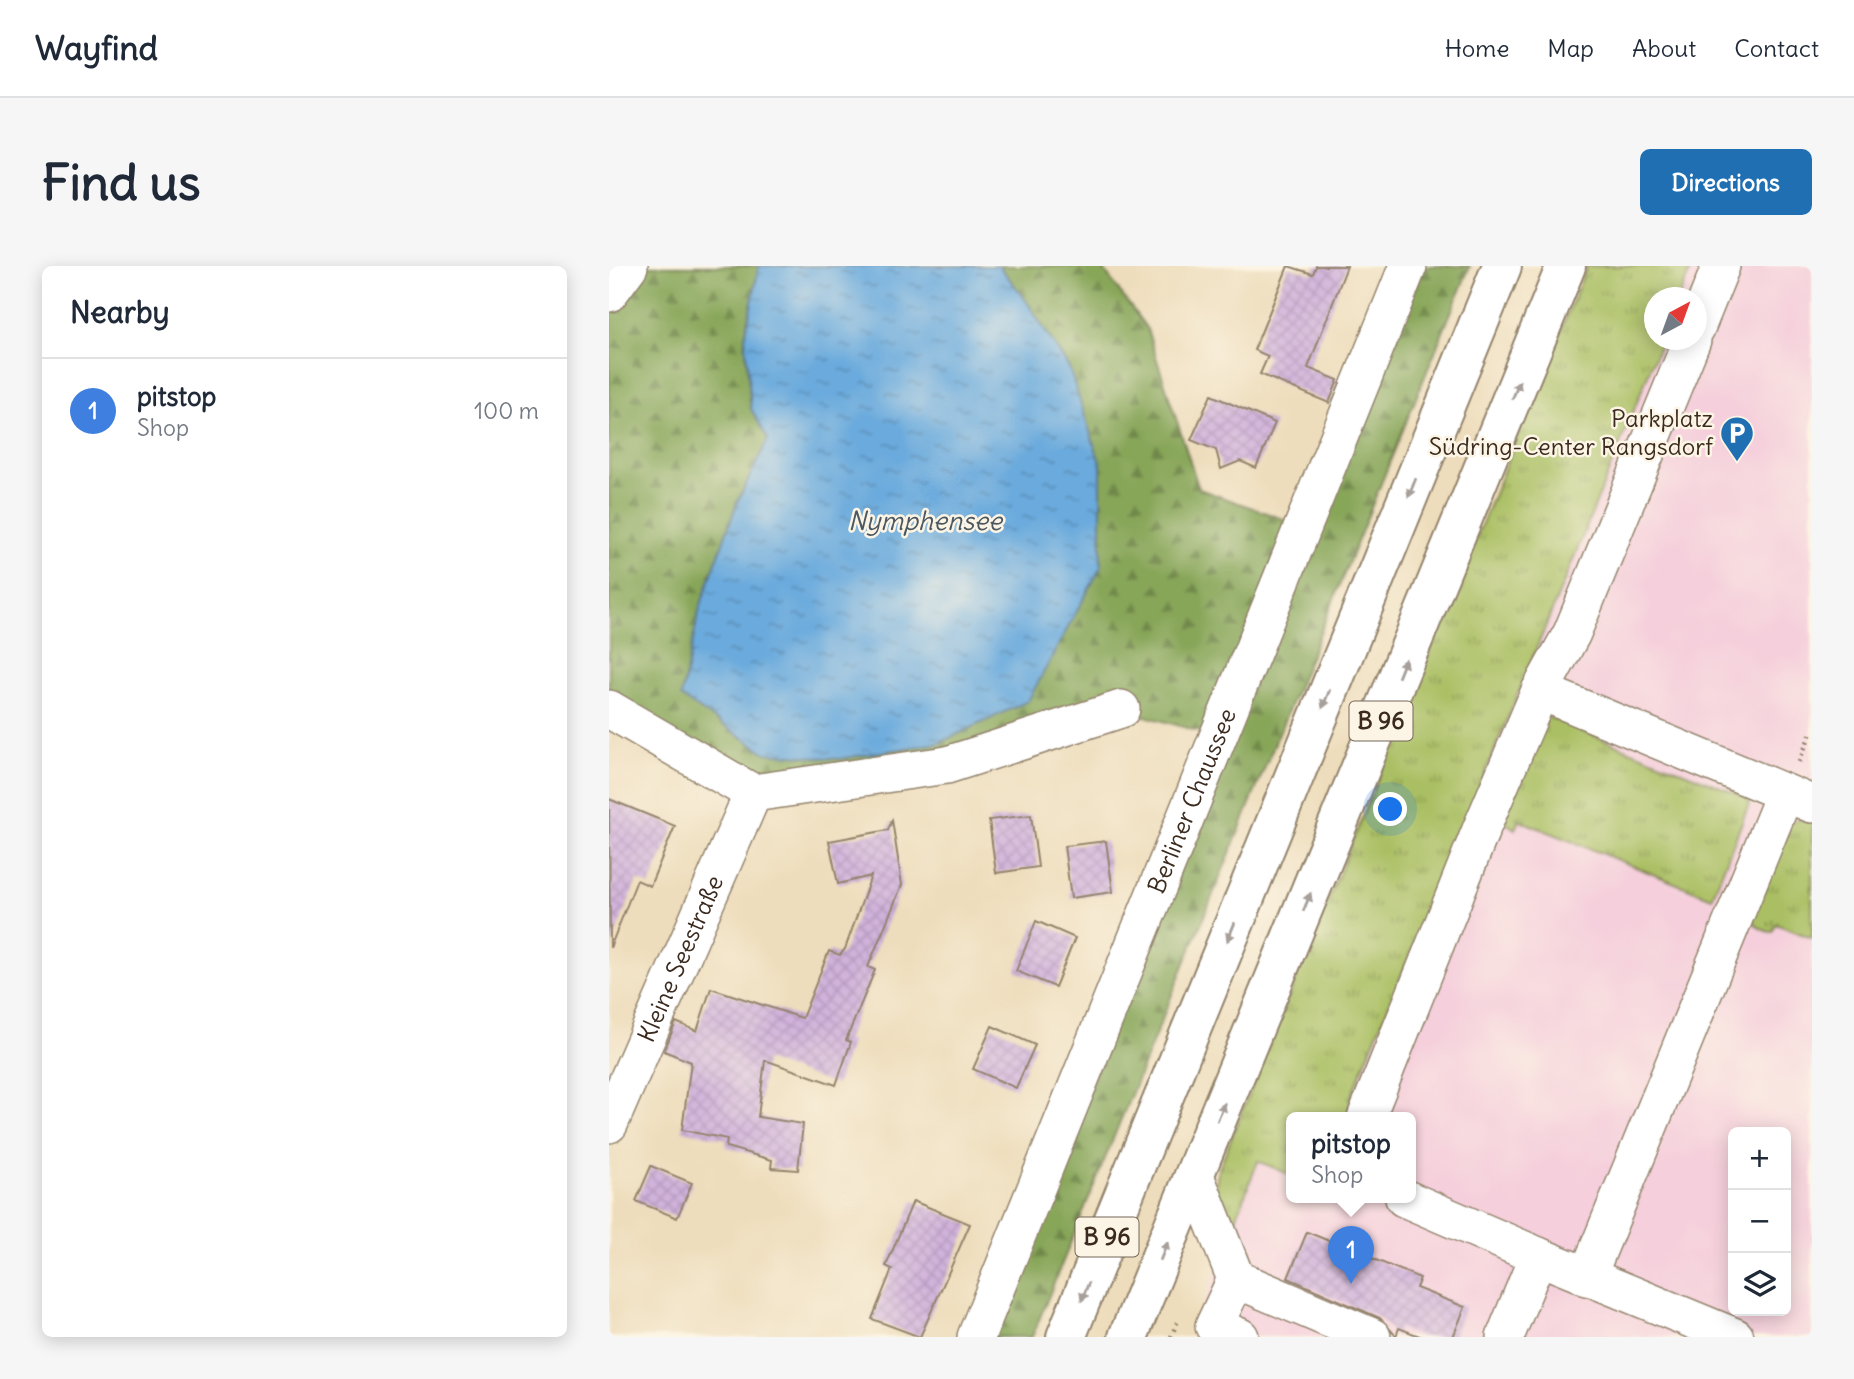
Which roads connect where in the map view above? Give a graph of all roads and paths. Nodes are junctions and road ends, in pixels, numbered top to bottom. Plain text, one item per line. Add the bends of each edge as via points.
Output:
1 (629, 266) edge
2 (1408, 266) edge
3 (1502, 266) edge
4 (1566, 266) edge
5 (1721, 266) edge
6 (609, 293) edge
7 (1707, 301) edge
8 (1688, 350) edge
9 (1540, 691) junction
10 (609, 709) edge
11 (1121, 709) dead end
12 (753, 793) junction
13 (1799, 798) edge
14 (1368, 1112) edge
15 (609, 1124) edge
16 (1195, 1175) junction
17 (1416, 1203) edge
18 (1538, 1256) junction
19 (1230, 1264) junction
20 (1587, 1277) junction
21 (1221, 1333) edge
22 (976, 1337) edge
23 (1066, 1337) edge
24 (1128, 1337) edge
25 (1372, 1337) edge
26 (1505, 1337) edge
27 (1735, 1337) edge

1 - 6 street
2 - 22 street, Berliner Chaussee
3 -> 23 main road, B 96
16 -> 4 main road, B 96
5 - 7 street
8 - 9 street via 1572,634
9 - 13 street
9 - 14 street
10 - 12 street
11 - 12 street via 947,765
12 - 15 street, Kleine Seestraße
13 - 20 street
16 - 19 street
24 -> 16 main road, B 96
17 - 18 street
18 - 20 street
18 - 26 street
19 - 21 street
19 - 25 street
20 - 27 street

